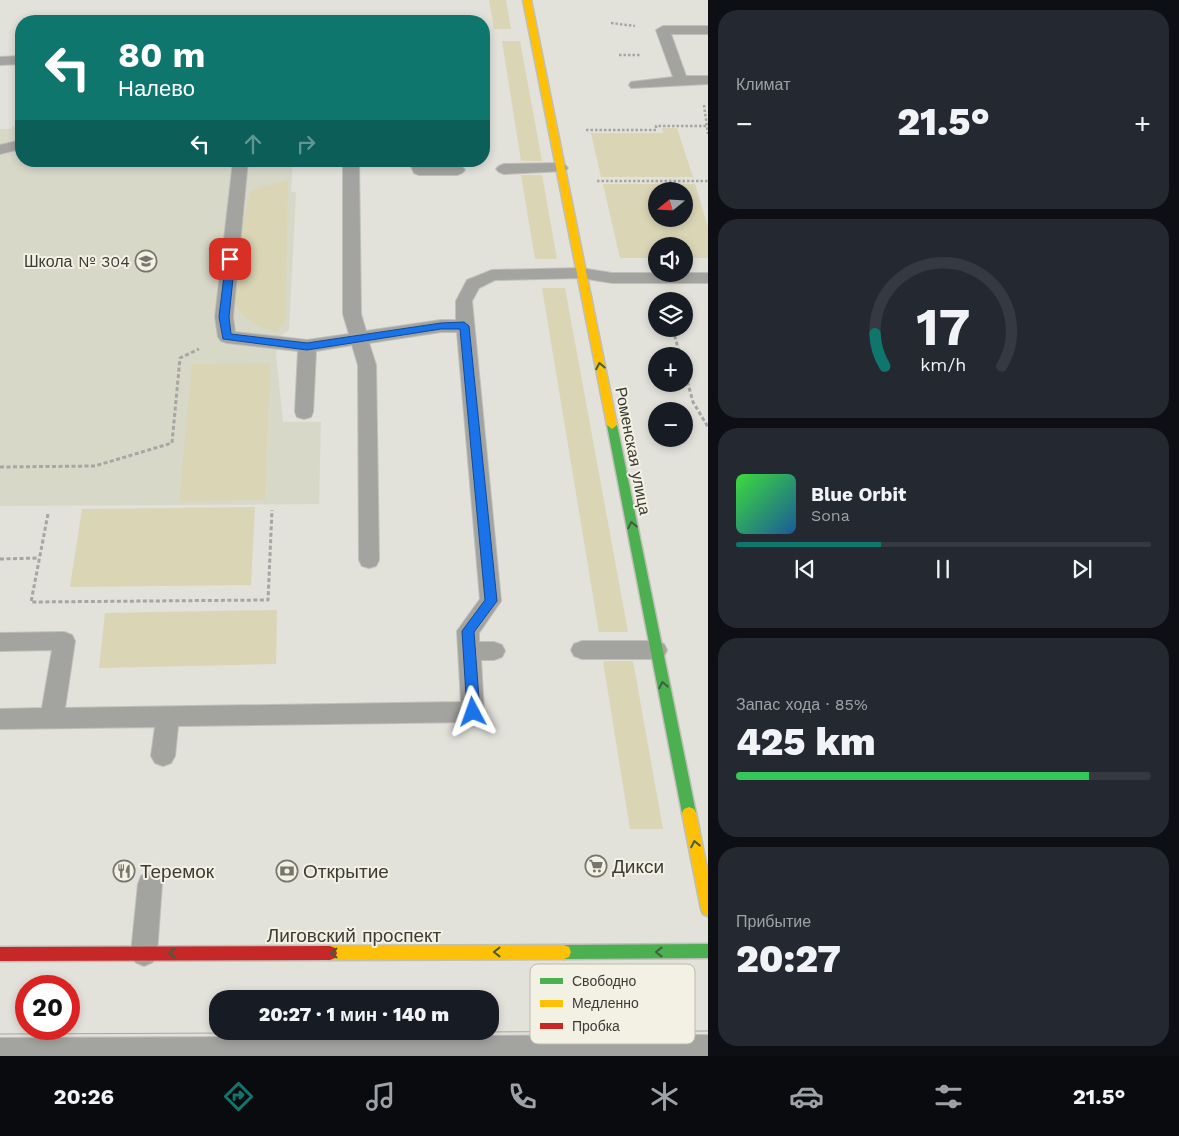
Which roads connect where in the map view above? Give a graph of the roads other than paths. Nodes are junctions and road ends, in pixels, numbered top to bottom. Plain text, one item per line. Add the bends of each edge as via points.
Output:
1 (527, 0) edge
2 (708, 30) edge
3 (0, 60) edge
4 (15, 60) edge
5 (681, 80) junction
6 (708, 80) edge
7 (636, 85) dead end
8 (15, 146) edge
9 (0, 150) edge
10 (239, 167) edge
11 (351, 167) edge
12 (418, 167) edge
13 (560, 168) junction
14 (504, 169) dead end
15 (457, 170) dead end
16 (581, 273) junction
17 (708, 278) edge
18 (464, 326) junction
19 (359, 338) junction
20 (307, 346) junction
21 (304, 412) dead end
22 (369, 560) dead end
23 (0, 642) edge
24 (582, 650) dead end
25 (656, 650) junction
26 (469, 651) junction
27 (494, 651) dead end
28 (168, 716) junction
29 (52, 718) junction
30 (0, 719) edge
31 (163, 756) dead end
32 (150, 884) dead end
33 (708, 909) edge
34 (708, 951) edge
35 (144, 953) junction
36 (0, 954) edge
37 (708, 1049) edge
38 (0, 1052) edge

1 - 13 street, Роменская улица
2 - 5 lane via 658,26
3 - 4 lane
5 - 6 lane
5 - 7 lane
8 - 9 lane
10 - 20 lane via 224,317 227,337
11 - 19 lane via 352,314
12 - 15 lane via 419,170
13 - 14 lane
13 - 16 street, Роменская улица
16 - 17 lane via 612,278
16 - 18 lane via 492,275 473,284 464,301
25 -> 16 street, Роменская улица
18 - 19 lane via 441,326
18 - 26 lane via 491,601 468,631
19 - 20 lane
19 - 22 lane via 367,365
20 - 21 lane
23 - 29 lane via 64,641
24 - 25 lane
33 -> 25 street, Роменская улица
26 - 27 lane
26 - 28 lane via 473,712
28 - 29 lane
28 - 31 lane
29 - 30 lane
32 - 35 lane
34 -> 35 street, Лиговский проспект
35 - 36 street, Лиговский проспект
37 - 38 lane

